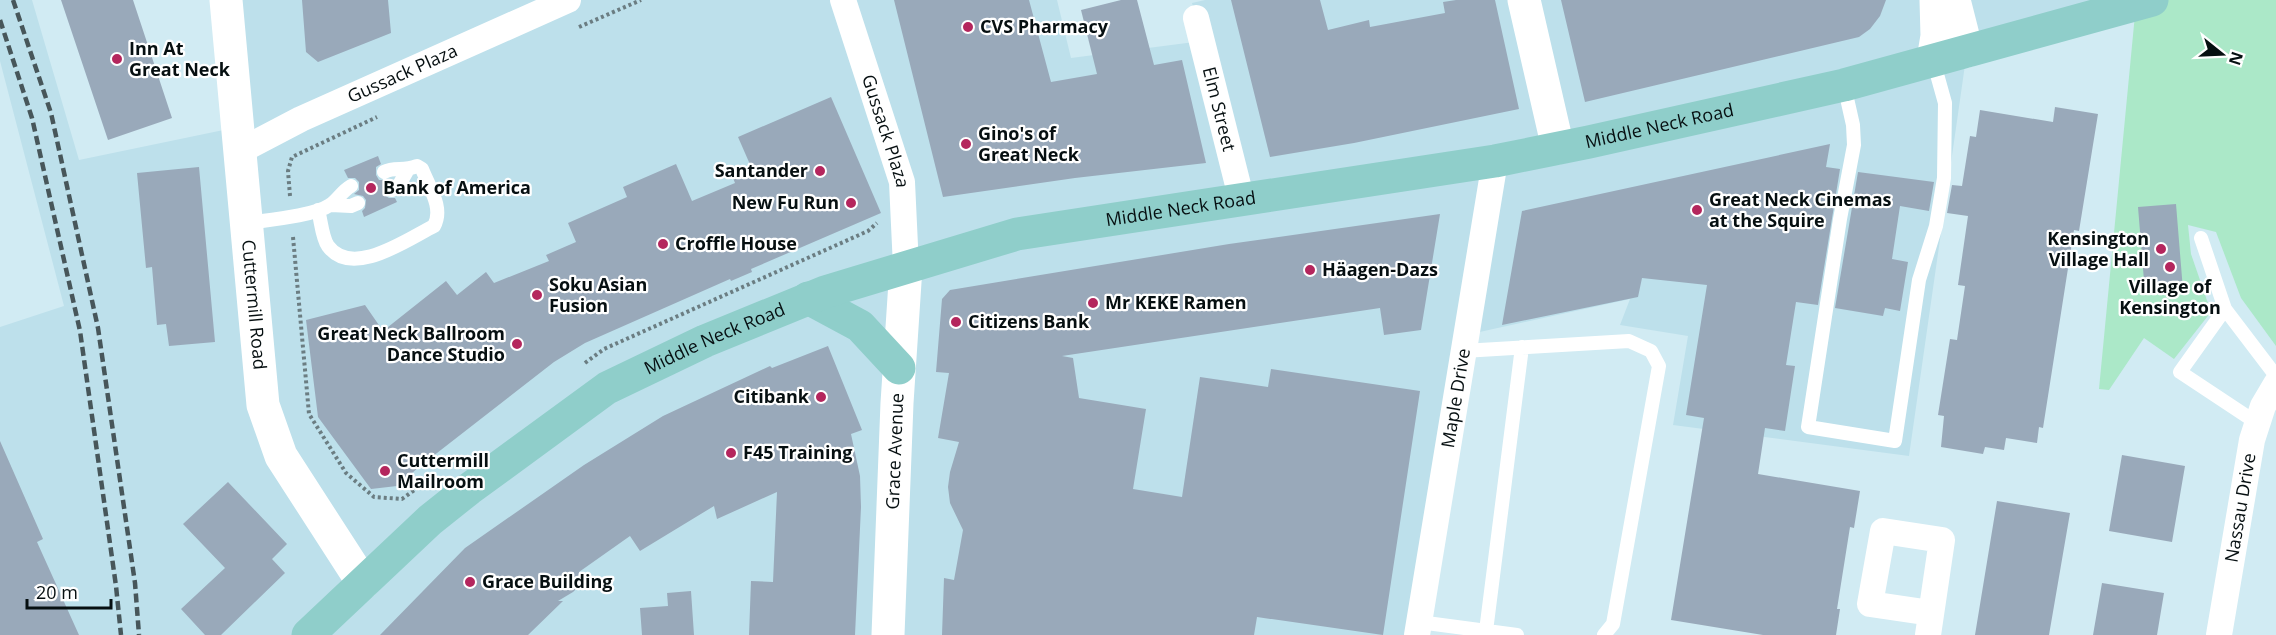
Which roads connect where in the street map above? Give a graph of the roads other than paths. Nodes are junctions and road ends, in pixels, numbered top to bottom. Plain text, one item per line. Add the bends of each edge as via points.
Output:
1 (226, 0) edge
2 (568, 0) edge
3 (843, 0) edge
4 (1524, 0) edge
5 (1936, 0) edge
6 (1954, 0) edge
7 (1977, 0) edge
8 (2152, 0) edge
9 (1196, 18) dead end
10 (1978, 47) junction
11 (1933, 60) junction
12 (1844, 85) junction
13 (1558, 148) junction
14 (240, 151) junction
15 (1495, 161) junction
16 (407, 171) junction
17 (384, 172) dead end
18 (351, 186) dead end
19 (392, 190) dead end
20 (1242, 201) junction
21 (358, 203) dead end
22 (325, 207) junction
23 (247, 224) junction
24 (2201, 238) dead end
25 (906, 267) junction
26 (808, 298) junction
27 (2225, 309) junction
28 (1522, 347) junction
29 (1463, 351) junction
30 (899, 368) junction
31 (2276, 376) edge
32 (2276, 384) edge
33 (2257, 423) junction
34 (363, 583) junction
35 (1418, 628) edge
36 (1486, 631) junction
37 (308, 635) edge
38 (888, 635) edge
39 (1517, 635) edge
40 (1604, 635) edge
41 (2219, 635) edge

1 - 14 street, Cuttermill Road
2 - 14 street, Gussack Plaza via 301,119
3 - 25 street, Gussack Plaza via 902,182
4 - 13 street
5 - 11 street
6 - 10 street
7 - 10 street
8 - 10 main road, Middle Neck Road
9 - 20 street, Elm Street
10 - 11 main road, Middle Neck Road
11 - 12 main road, Middle Neck Road
11 - 12 lane via 1945,103 1944,178 1936,226 1919,280 1895,441 1808,427 1854,145
12 - 13 main road, Middle Neck Road
13 - 15 main road, Middle Neck Road
14 - 23 street, Cuttermill Road
15 - 20 main road, Middle Neck Road
15 - 29 street, Maple Drive
16 - 17 lane via 390,168
16 - 19 lane
16 - 22 lane via 417,166 422,169 438,219 434,226 371,258 339,256 327,246
18 - 22 lane
20 - 25 main road, Middle Neck Road via 1017,234
21 - 22 lane
22 - 23 lane
23 - 34 street, Cuttermill Road via 263,405 281,456
24 - 27 lane
25 - 26 main road, Middle Neck Road
25 - 30 street, Grace Avenue
26 - 30 main road via 860,326
26 - 34 main road, Middle Neck Road via 607,388 430,520
27 - 31 lane
27 - 33 lane via 2180,372
28 - 29 lane
28 - 36 lane
28 - 40 lane via 1629,341 1651,351 1659,366 1613,624
29 - 35 street, Maple Drive
30 - 38 street, Grace Avenue
32 - 33 street, Nassau Drive
33 - 41 street, Nassau Drive
34 - 37 main road, Middle Neck Road
35 - 36 lane
36 - 39 lane

